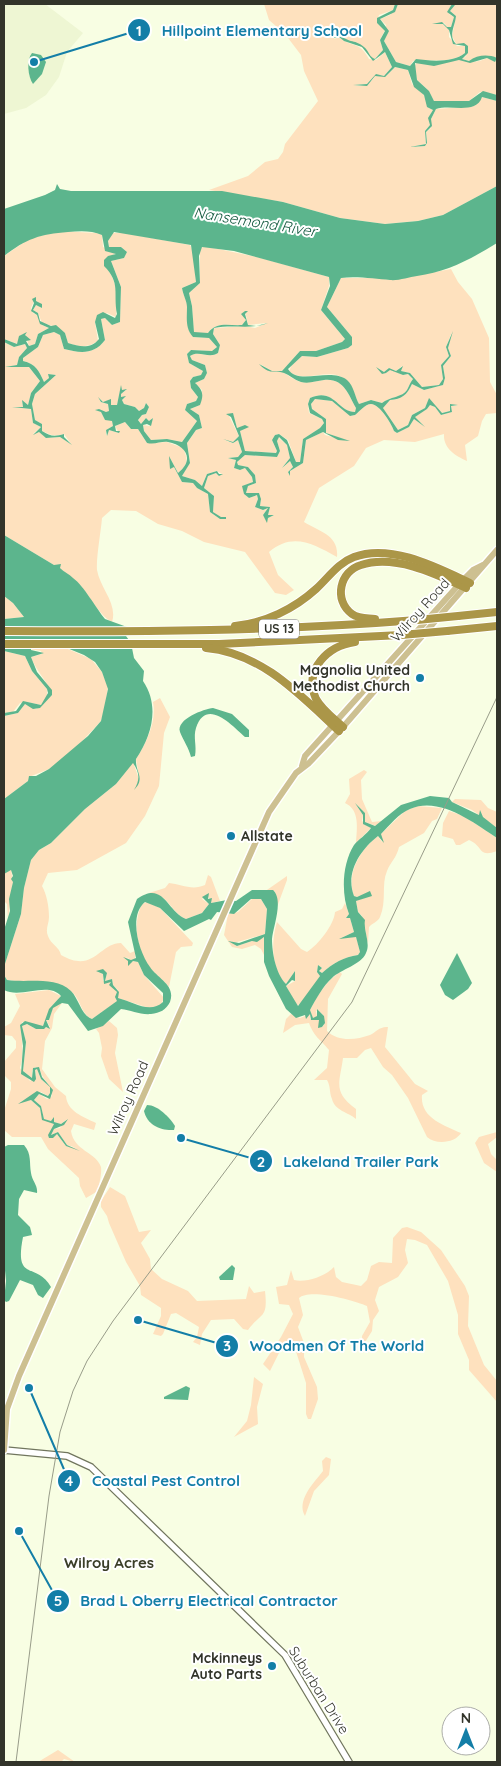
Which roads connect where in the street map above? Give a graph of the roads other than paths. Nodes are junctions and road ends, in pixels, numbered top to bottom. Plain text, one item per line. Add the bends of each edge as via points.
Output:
1 (497, 550) edge
2 (465, 584) junction
3 (497, 612) edge
4 (416, 620) junction
5 (497, 626) edge
6 (4, 631) edge
7 (140, 632) junction
8 (402, 635) junction
9 (4, 644) edge
10 (149, 645) junction
11 (338, 726) junction
12 (4, 1450) edge
13 (349, 1762) edge

1 - 2 main road, Wilroy Road via 474,570
2 - 4 highway via 420,569 388,563 361,565 345,577 341,597 352,614 364,618
2 - 7 highway via 408,558 366,554 342,564 305,598 264,620 231,627
2 - 11 main road, Wilroy Road
3 - 4 highway, US 13, bridge
4 - 7 highway, US 13 via 293,628
5 - 8 highway, US 13, bridge
6 - 7 highway, US 13
8 - 10 highway, US 13
8 - 11 highway via 344,644 331,649 319,661 314,676 314,694
9 - 10 highway, US 13
10 - 11 highway via 213,649 247,659 276,675
11 - 12 main road, Wilroy Road via 305,756 302,766 269,812 16,1384 6,1418
12 - 13 main road, Suburban Drive via 67,1456 91,1467 285,1655

